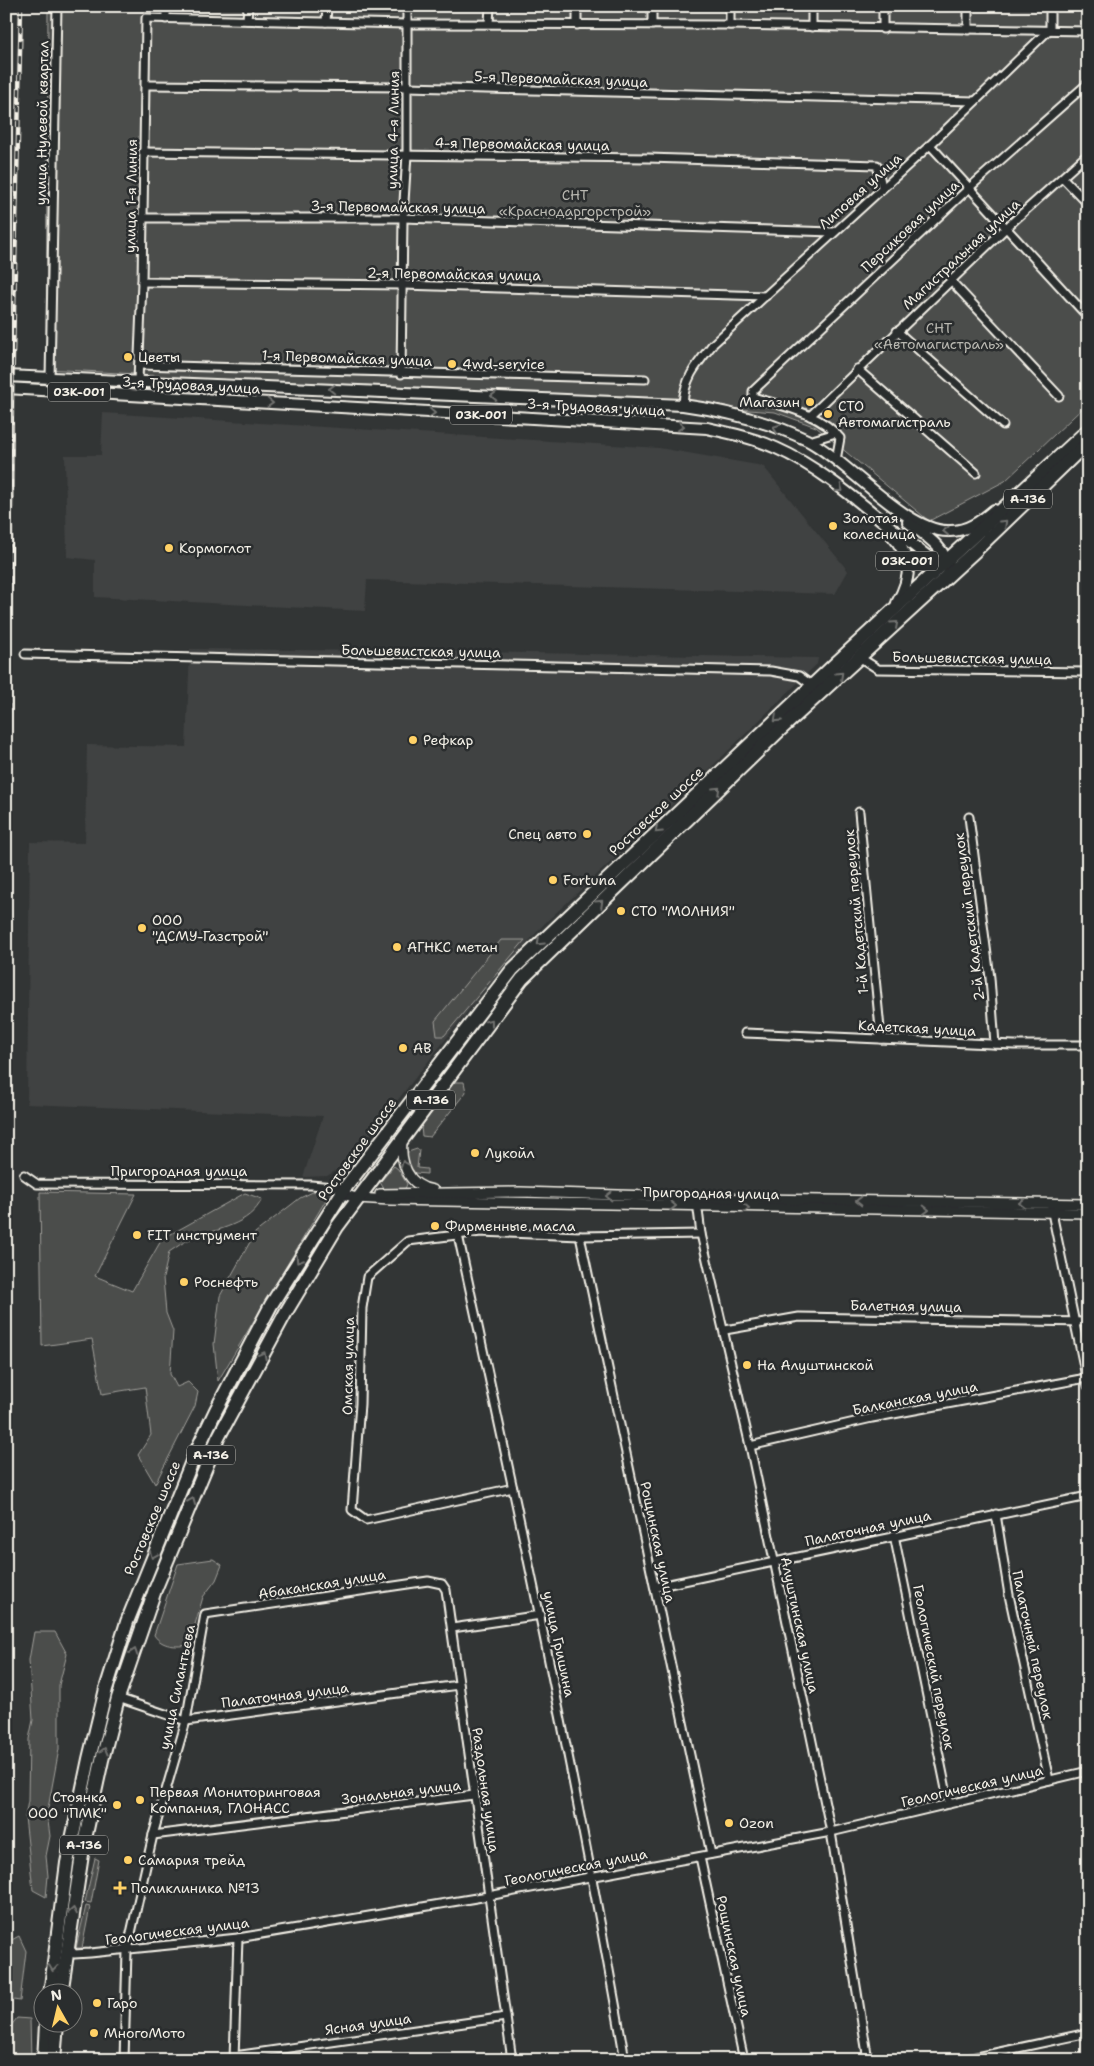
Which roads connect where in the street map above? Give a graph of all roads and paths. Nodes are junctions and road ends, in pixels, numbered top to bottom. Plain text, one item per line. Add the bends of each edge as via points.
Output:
1 (57, 6) edge
2 (166, 6) edge
3 (248, 6) edge
4 (327, 6) edge
5 (407, 6) edge
6 (490, 6) edge
7 (577, 6) edge
8 (652, 6) edge
9 (730, 6) edge
10 (812, 6) edge
11 (883, 6) edge
12 (968, 6) edge
13 (1050, 6) edge
14 (166, 19) junction
15 (247, 20) junction
16 (326, 22) junction
17 (489, 23) junction
18 (406, 24) junction
19 (577, 25) junction
20 (652, 25) junction
21 (730, 25) junction
22 (812, 27) junction
23 (882, 29) junction
24 (1050, 29) junction
25 (968, 30) junction
26 (1088, 31) edge
27 (1088, 83) edge
28 (146, 85) junction
29 (407, 87) junction
30 (975, 101) junction
31 (930, 145) junction
32 (143, 152) junction
33 (407, 154) junction
34 (1088, 154) edge
35 (1063, 178) junction
36 (882, 187) junction
37 (968, 189) junction
38 (1088, 204) edge
39 (142, 218) junction
40 (403, 218) junction
41 (1006, 228) junction
42 (833, 232) junction
43 (951, 281) junction
44 (142, 282) junction
45 (403, 285) junction
46 (766, 296) junction
47 (1088, 317) edge
48 (897, 331) junction
49 (139, 365) junction
50 (857, 369) junction
51 (50, 374) junction
52 (401, 374) junction
53 (6, 376) edge
54 (139, 377) junction
55 (645, 379) dead end
56 (6, 388) edge
57 (1060, 396) dead end
58 (683, 405) junction
59 (810, 416) junction
60 (1003, 425) dead end
61 (1088, 430) edge
62 (836, 433) junction
63 (809, 441) junction
64 (1088, 442) edge
65 (1064, 452) junction
66 (836, 460) junction
67 (848, 469) junction
68 (976, 473) dead end
69 (874, 516) junction
70 (973, 526) joint
71 (969, 556) junction
72 (948, 562) junction
73 (941, 582) junction
74 (891, 613) junction
75 (25, 654) dead end
76 (859, 657) junction
77 (1088, 672) edge
78 (817, 689) junction
79 (859, 812) dead end
80 (969, 817) dead end
81 (745, 1033) dead end
82 (881, 1039) junction
83 (995, 1044) junction
84 (1088, 1045) edge
85 (402, 1138) junction
86 (24, 1175) dead end
87 (341, 1190) junction
88 (453, 1193) junction
89 (359, 1195) junction
90 (697, 1202) junction
91 (1088, 1204) edge
92 (1051, 1208) junction
93 (1088, 1213) edge
94 (701, 1234) junction
95 (458, 1235) junction
96 (580, 1236) junction
97 (1076, 1322) junction
98 (1088, 1322) edge
99 (725, 1330) junction
100 (1086, 1378) junction
101 (1088, 1386) edge
102 (750, 1446) junction
103 (513, 1488) junction
104 (1088, 1496) edge
105 (996, 1514) junction
106 (894, 1535) junction
107 (773, 1562) junction
108 (442, 1584) joint
109 (655, 1587) junction
110 (205, 1614) joint
111 (540, 1614) junction
112 (452, 1628) junction
113 (459, 1685) junction
114 (118, 1698) junction
115 (186, 1721) junction
116 (1088, 1771) edge
117 (1049, 1780) junction
118 (474, 1795) junction
119 (949, 1804) junction
120 (831, 1832) junction
121 (153, 1836) junction
122 (711, 1854) junction
123 (700, 1856) junction
124 (593, 1876) junction
125 (488, 1896) junction
126 (238, 1938) junction
127 (68, 1945) junction
128 (127, 1951) junction
129 (51, 1984) edge
130 (62, 1984) edge
131 (506, 2016) junction
132 (1088, 2033) edge
133 (45, 2034) edge
134 (56, 2034) edge
135 (234, 2058) edge
136 (44, 2060) edge
137 (54, 2060) edge
138 (124, 2060) edge
139 (512, 2060) edge
140 (625, 2060) edge
141 (744, 2060) edge
142 (868, 2060) edge
143 (962, 2060) edge

1 - 51 street, улица Нулевой квартал
2 - 14 street
3 - 15 street
4 - 16 street
5 - 18 street, улица 4-я Линия
6 - 17 street
7 - 19 street
8 - 20 street
9 - 21 street
10 - 22 street
11 - 23 street
12 - 25 street
13 - 24 street
14 - 15 street
14 - 28 street, улица 1-я Линия via 146,18
15 - 16 street
16 - 18 street
17 - 18 street
17 - 19 street
18 - 29 street, улица 4-я Линия
19 - 20 street
20 - 21 street
21 - 22 street
22 - 23 street
23 - 25 street
24 - 25 street
24 - 26 street
24 - 30 street, Липовая улица
27 - 37 street, Персиковая улица
28 - 29 street, 5-я Первомайская улица
28 - 32 street, улица 1-я Линия
29 - 30 street, 5-я Первомайская улица
29 - 33 street, улица 4-я Линия
30 - 31 street, Липовая улица
31 - 36 street, Липовая улица
31 - 37 street
32 - 33 street, 4-я Первомайская улица
32 - 39 street, улица 1-я Линия
33 - 36 street, 4-я Первомайская улица via 877,165
33 - 40 street, улица 4-я Линия
34 - 35 street, Магистральная улица
35 - 38 street
35 - 41 street, Магистральная улица
36 - 42 street, Липовая улица
37 - 41 street
37 - 59 street, Персиковая улица via 752,391 753,396
39 - 40 street, 3-я Первомайская улица
39 - 44 street, улица 1-я Линия
40 - 42 street, 3-я Первомайская улица
40 - 45 street, улица 4-я Линия
41 - 43 street, Магистральная улица
41 - 47 street
42 - 46 street, Липовая улица
43 - 48 street, Магистральная улица
43 - 57 street
44 - 45 street, 2-я Первомайская улица
44 - 49 street, улица 1-я Линия
45 - 46 street, 2-я Первомайская улица
45 - 52 street, улица 4-я Линия
46 - 58 street, Липовая улица via 713,344 689,374 683,390
48 - 50 street, Магистральная улица
48 - 60 street
49 - 52 street, 1-я Первомайская улица
49 - 54 street, улица 1-я Линия
50 - 59 street, Магистральная улица
50 - 68 street
51 - 53 main road, 03К-001
51 - 54 main road, 03К-001
52 - 55 street, 1-я Первомайская улица
58 -> 54 main road, 3-я Трудовая улица / 03К-001
56 -> 69 main road, 3-я Трудовая улица / 03К-001 via 707,428 740,435 805,463
63 -> 58 main road, 03К-001 via 740,415
59 - 62 street
61 - 65 highway, Ростовское шоссе / А-136
62 - 63 street
62 - 66 street via 841,440
63 - 66 main road, 03К-001
71 -> 64 highway, Ростовское шоссе / А-136
65 - 70 main road, А-136
65 - 72 highway, Ростовское шоссе / А-136
66 - 67 main road, 03К-001
70 -> 67 main road, 03К-001 via 951,532 927,527
67 - 72 main road, 03К-001 via 935,545
69 - 72 main road, 3-я Трудовая улица / 03К-001 via 934,561
69 - 74 main road, 03К-001 via 896,540 908,565 907,582
71 - 72 main road, А-136
71 - 73 highway, Ростовское шоссе / А-136
72 - 73 main road, А-136
72 - 74 highway, Ростовское шоссе / А-136
76 -> 73 highway, Ростовское шоссе / А-136
74 - 78 highway, Ростовское шоссе / А-136
75 - 78 street, Большевистская улица via 771,671 799,676
76 - 77 street, Большевистская улица via 878,669
78 -> 76 highway, Ростовское шоссе / А-136
85 -> 78 highway, Ростовское шоссе / А-136 via 522,979
78 -> 87 highway, Ростовское шоссе / А-136 via 512,970
79 - 82 street, 1-й Кадетский переулок
80 - 83 street, 2-й Кадетский переулок via 990,978
81 - 82 street, Кадетская улица
82 - 83 street, Кадетская улица
83 - 84 street, Кадетская улица
88 -> 85 street via 422,1188 415,1183 403,1165
85 - 89 highway, Ростовское шоссе / А-136
86 - 87 street, Пригородная улица via 37,1184 301,1185
87 - 89 street, Пригородная улица
87 -> 129 highway, Ростовское шоссе / А-136 via 271,1306 216,1410 127,1622 106,1689 87,1768 68,1863
88 - 89 street, Пригородная улица
90 -> 88 street, Пригородная улица via 520,1192
89 -> 90 street, Пригородная улица
114 -> 89 highway, Ростовское шоссе / А-136 via 155,1590 218,1438 286,1312
90 - 92 street, Пригородная улица
90 - 94 street, Алуштинская улица
91 - 92 street, Пригородная улица
92 - 93 street, Пригородная улица
92 - 97 street
94 - 96 street
94 - 99 street, Алуштинская улица
95 - 96 street via 481,1232
95 - 103 street, улица Гришина
95 - 103 street, Омская улица via 408,1241 367,1277 362,1308 360,1404 352,1510 366,1520
96 - 109 street, Рощинская улица
97 - 98 street, Балетная улица
97 - 99 street, Балетная улица via 799,1317
97 - 100 street
99 - 102 street, Алуштинская улица
100 - 101 street
100 - 102 street, Балканская улица via 872,1418
102 - 107 street, Алуштинская улица
103 - 111 street, улица Гришина
104 - 105 street, Палаточная улица
105 - 106 street, Палаточная улица
105 - 117 street, Палаточный переулок via 1009,1595
106 - 107 street, Палаточная улица
106 - 119 street, Геологический переулок
107 - 109 street, Палаточная улица
107 - 120 street, Алуштинская улица
108 - 110 street, Абаканская улица via 428,1581
108 - 112 street, Раздольная улица via 446,1590
109 - 122 street, Рощинская улица
110 - 115 street, улица Силантьева
111 - 112 street
111 - 124 street, улица Гришина
112 - 113 street, Раздольная улица
113 - 115 street, Палаточная улица
113 - 118 street, Раздольная улица
114 - 115 street, Палаточная улица
127 -> 114 highway, Ростовское шоссе / А-136 via 87,1829
115 - 121 street, улица Силантьева
116 - 117 street, Геологическая улица
117 - 119 street, Геологическая улица
118 - 121 street, Зональная улица
118 - 125 street, Раздольная улица
119 - 120 street, Геологическая улица
120 - 122 street, Геологическая улица
120 - 142 street, Алуштинская улица
121 - 128 street, улица Силантьева
122 - 123 street, Геологическая улица
123 - 124 street, Геологическая улица
123 - 141 street, Рощинская улица
124 - 125 street, Геологическая улица
124 - 140 street, улица Гришина
125 - 126 street, Геологическая улица
125 - 131 street, Раздольная улица
126 - 128 street, Геологическая улица
126 - 135 street
127 - 128 street, Геологическая улица via 74,1954
127 - 130 highway, Ростовское шоссе / А-136
128 - 138 street, улица Силантьева
131 - 135 street, Ясная улица
131 - 139 street, Раздольная улица
132 - 143 street
133 - 136 highway
134 - 137 highway

